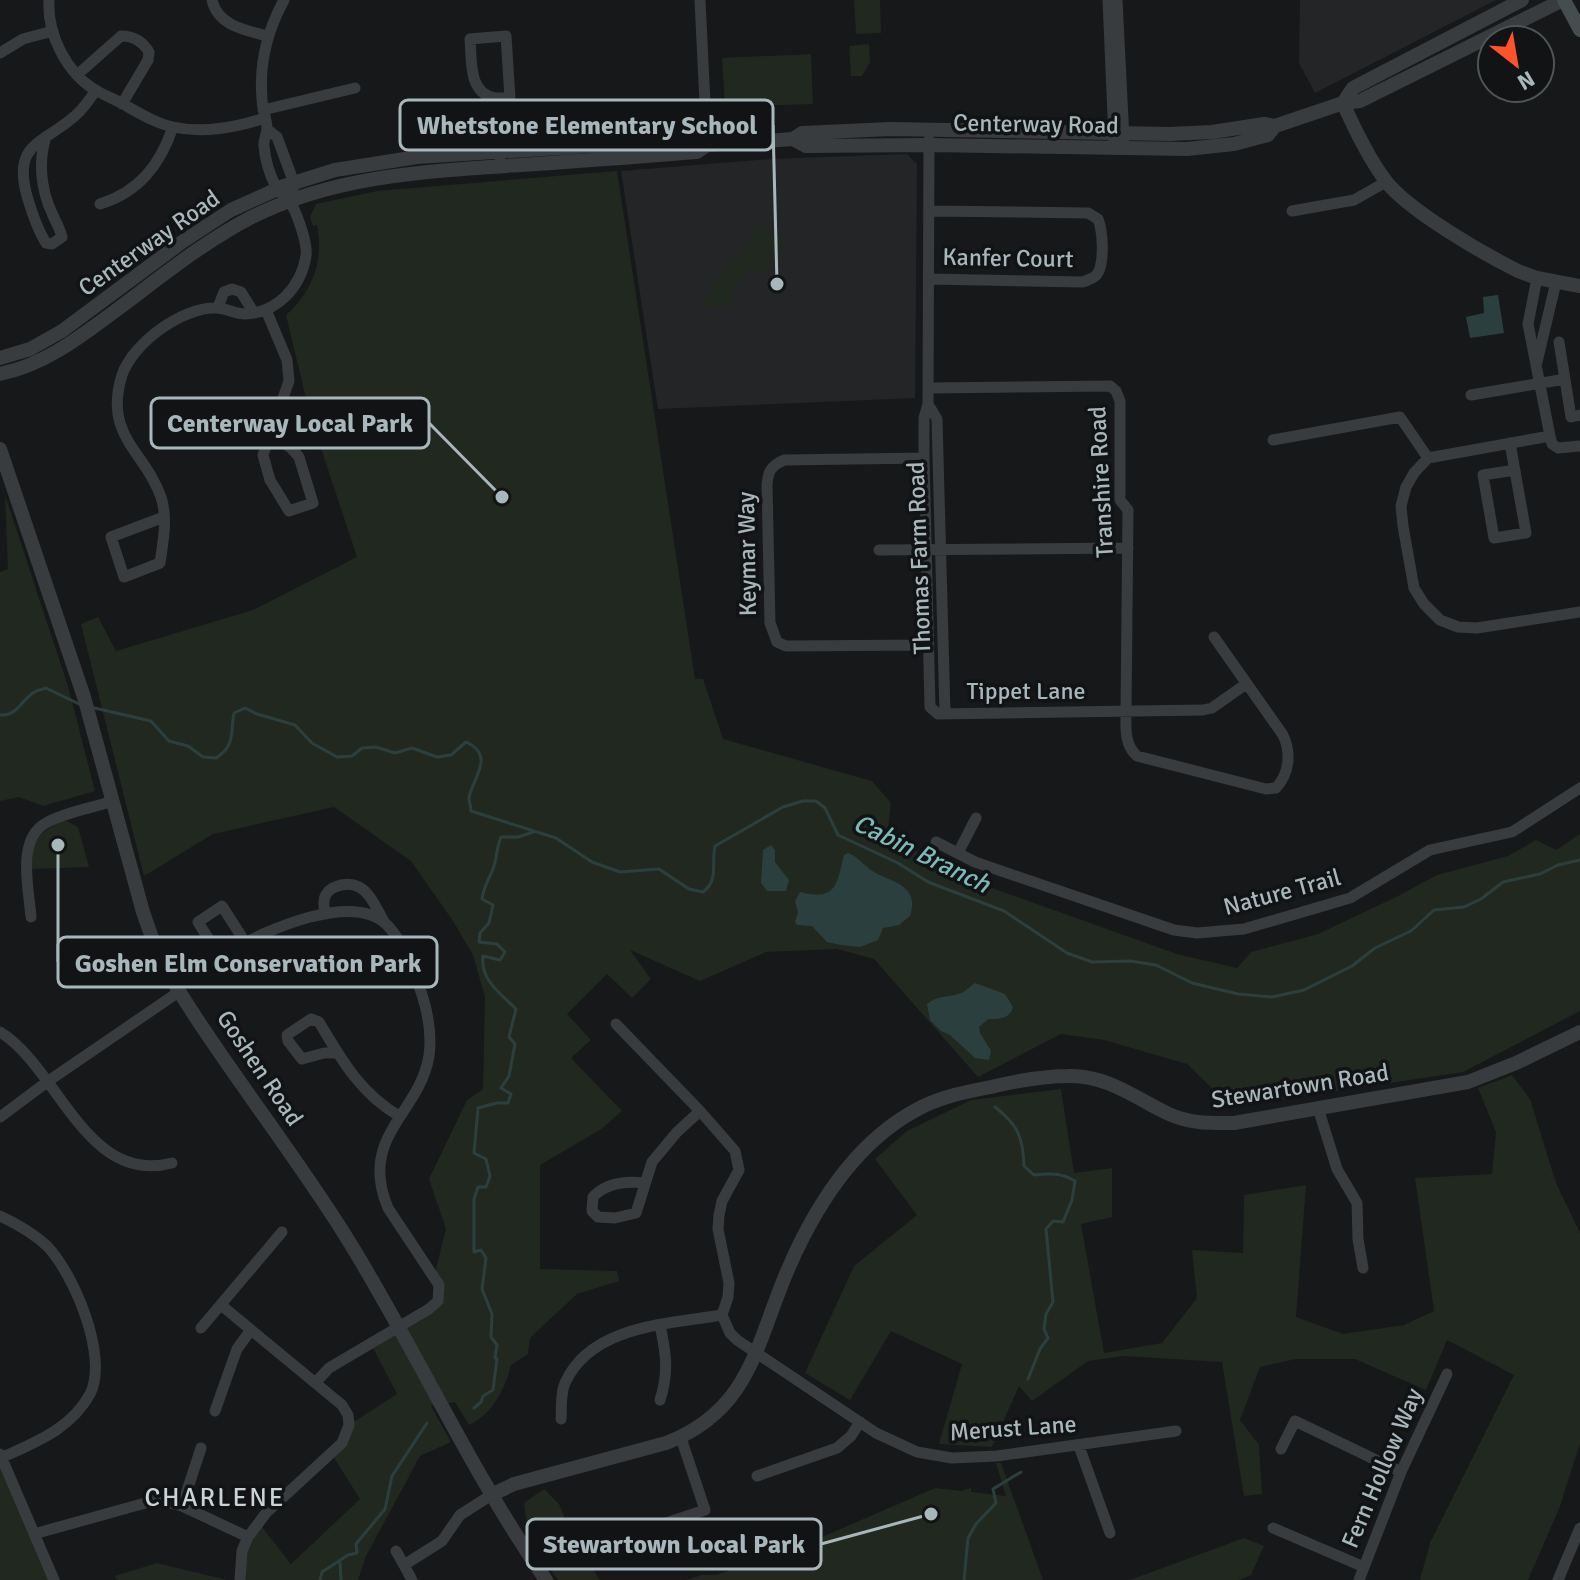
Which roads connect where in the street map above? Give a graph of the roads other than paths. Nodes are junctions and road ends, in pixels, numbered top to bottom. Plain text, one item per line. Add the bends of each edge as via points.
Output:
1 (49, 0) edge
2 (212, 0) edge
3 (284, 0) edge
4 (700, 0) edge
5 (1108, 0) edge
6 (1117, 0) edge
7 (1522, 0) edge
8 (1564, 0) edge
9 (1580, 30) edge
10 (53, 31) junction
11 (267, 36) junction
12 (0, 53) edge
13 (77, 75) junction
14 (355, 88) dead end
15 (96, 90) junction
16 (495, 98) junction
17 (1343, 103) junction
18 (122, 104) junction
19 (265, 119) junction
20 (173, 127) junction
21 (46, 137) junction
22 (929, 137) junction
23 (1119, 140) junction
24 (707, 145) junction
25 (500, 159) junction
26 (1386, 182) junction
27 (294, 183) junction
28 (277, 189) junction
29 (289, 201) junction
30 (100, 204) dead end
31 (930, 211) junction
32 (1292, 211) dead end
33 (1537, 278) junction
34 (929, 279) junction
35 (1556, 282) junction
36 (1580, 286) edge
37 (218, 307) junction
38 (260, 311) junction
39 (1559, 342) dead end
40 (0, 358) edge
41 (1537, 363) junction
42 (0, 374) edge
43 (1565, 379) junction
44 (1541, 384) junction
45 (928, 388) junction
46 (1471, 395) dead end
47 (928, 404) junction
48 (1580, 415) edge
49 (271, 434) junction
50 (1550, 436) junction
51 (1273, 440) dead end
52 (1510, 443) junction
53 (1580, 446) edge
54 (0, 449) edge
55 (924, 458) junction
56 (1428, 458) junction
57 (1515, 470) junction
58 (164, 517) junction
59 (1128, 548) junction
60 (879, 550) dead end
61 (925, 550) junction
62 (942, 550) junction
63 (1580, 612) edge
64 (1214, 637) dead end
65 (928, 645) junction
66 (1246, 684) junction
67 (930, 707) joint
68 (1126, 712) junction
69 (945, 713) junction
70 (1580, 788) edge
71 (113, 801) junction
72 (976, 818) dead end
73 (936, 842) dead end
74 (958, 853) junction
75 (326, 914) junction
76 (31, 917) dead end
77 (386, 923) junction
78 (245, 942) dead end
79 (180, 991) junction
80 (616, 1024) dead end
81 (0, 1032) edge
82 (1580, 1032) edge
83 (337, 1053) junction
84 (47, 1082) junction
85 (1318, 1108) junction
86 (700, 1111) junction
87 (399, 1116) junction
88 (0, 1117) edge
89 (172, 1163) dead end
90 (645, 1183) junction
91 (0, 1216) edge
92 (282, 1232) dead end
93 (1363, 1268) dead end
94 (221, 1305) junction
95 (722, 1315) junction
96 (660, 1325) junction
97 (400, 1327) junction
98 (201, 1328) dead end
99 (250, 1331) junction
100 (756, 1352) junction
101 (1447, 1374) dead end
102 (316, 1382) junction
103 (660, 1400) dead end
104 (215, 1411) dead end
105 (561, 1419) dead end
106 (860, 1422) junction
107 (1176, 1431) dead end
108 (681, 1438) junction
109 (1079, 1446) junction
110 (201, 1448) dead end
111 (1281, 1449) dead end
112 (1, 1456) edge
113 (1401, 1472) junction
114 (757, 1476) dead end
115 (493, 1494) junction
116 (182, 1506) junction
117 (1273, 1528) dead end
118 (1580, 1528) edge
119 (1110, 1533) dead end
120 (34, 1534) junction
121 (633, 1534) dead end
122 (248, 1537) junction
123 (396, 1551) dead end
124 (404, 1565) junction
125 (1364, 1567) junction
126 (54, 1580) edge
127 (240, 1580) edge
128 (412, 1580) edge
129 (546, 1580) edge
130 (1359, 1580) edge
131 (1558, 1580) edge

1 - 10 street
2 - 11 street via 231,26
3 - 11 street
4 - 24 street
5 - 23 street
6 - 23 street
7 - 17 street, Centerway Road via 1353,88
8 - 9 main road
8 - 17 street, Centerway Road via 1360,101
10 - 12 street via 23,39
10 - 13 street
11 - 19 street via 261,76
13 - 15 street
13 - 18 street via 121,36 145,45 148,60
14 - 19 street
15 - 18 street
15 - 21 street via 78,114
16 - 16 street via 510,98 506,36 470,39 474,80 485,96
16 - 25 street
17 - 23 street, Centerway Road via 1275,126
17 - 26 street
18 - 20 street
19 - 20 street via 220,129
19 - 27 street
19 - 28 street via 263,143
20 - 30 street via 153,170 125,194
21 - 21 street via 31,148 23,170 36,224 46,243 52,244 62,237 42,176
22 - 23 street, Centerway Road
22 - 24 street, Centerway Road via 802,133 793,139
22 - 31 street, Thomas Farm Road
24 - 25 street, Centerway Road via 697,152
25 - 27 street, Centerway Road via 417,157 335,170
25 - 29 street, Centerway Road via 370,178
26 - 32 street via 1354,200
26 - 33 street via 1459,236
27 - 28 street, Centerway Road
27 - 29 street
28 - 29 street
28 - 40 street, Centerway Road via 231,210 182,242 53,337
29 - 38 street via 303,234 302,271 289,294
29 - 42 street, Centerway Road via 207,243 54,354
31 - 34 street, Thomas Farm Road
31 - 34 street, Kanfer Court via 1088,213 1102,228 1100,269 1083,282
33 - 35 street
33 - 41 street via 1528,324
34 - 45 street, Thomas Farm Road
35 - 36 street
35 - 41 street
37 - 38 street via 240,314
37 - 38 street via 224,292 232,289
37 - 58 street via 184,317 154,334 123,373 120,426 161,497
38 - 49 street via 287,360 289,381
39 - 43 street
41 - 44 street
43 - 44 street
43 - 48 street via 1571,417
44 - 46 street
44 - 50 street
45 - 47 street, Thomas Farm Road
45 - 59 street, Transhire Road via 1110,386 1120,401 1120,500 1128,510
47 - 55 street, Thomas Farm Road
47 - 62 street, Thomas Farm Road via 937,419
49 - 49 street via 263,455 270,480 289,511 313,503 299,457
50 - 52 street
50 - 53 street via 1558,448
51 - 56 street via 1400,417
52 - 56 street
52 - 57 street
54 - 71 street, Goshen Road via 84,697
55 - 61 street, Thomas Farm Road
55 - 65 street, Keymar Way via 784,460 773,465 767,485 770,623 777,642
56 - 63 street via 1414,473 1401,506 1414,588 1424,604 1440,620 1477,628
57 - 57 street via 1526,533 1494,538 1483,475
58 - 58 street via 160,563 124,577 111,537
59 - 62 street
59 - 68 street, Transhire Road
60 - 61 street
61 - 62 street
61 - 65 street, Thomas Farm Road
62 - 69 street, Thomas Farm Road
64 - 66 street, Transhire Road
65 - 67 street, Thomas Farm Road
66 - 68 street via 1212,708
66 - 68 street, Transhire Road via 1290,749 1284,780 1276,788 1137,756 1127,739
67 - 69 street, Tippet Lane
68 - 69 street, Tippet Lane
70 - 74 street, Nature Trail via 1512,832 1430,850 1350,898 1219,933 1174,930
71 - 76 street via 45,823 34,833 27,861
71 - 79 street, Goshen Road via 153,945
72 - 74 street
73 - 74 street, Nature Trail
75 - 77 street via 355,911
75 - 77 street via 327,892 347,884 367,893
75 - 78 street
77 - 87 street via 420,986 430,1035 424,1076
79 - 84 street
79 - 97 street, Goshen Road via 313,1185
80 - 86 street
81 - 84 street via 19,1044
82 - 85 street, Stewartown Road via 1468,1082
83 - 83 street via 315,1019 287,1035 302,1059
83 - 87 street via 363,1089
84 - 88 street
84 - 89 street via 76,1123 111,1152 136,1166
85 - 93 street via 1337,1169 1357,1203
85 - 100 street, Stewartown Road via 1203,1124 1091,1078 1069,1076 1011,1082 916,1109 879,1134 836,1182 789,1267
86 - 90 street via 652,1162
86 - 95 street via 728,1140 739,1162 719,1215 729,1283
87 - 97 street via 381,1158 383,1196 440,1293 429,1309
90 - 90 street via 640,1207 632,1216 598,1217 592,1211 593,1197 607,1186
91 - 112 street via 31,1232 71,1280 92,1340 96,1375 75,1416 54,1433
92 - 94 street
94 - 98 street
94 - 99 street
95 - 96 street
95 - 100 street, Merust Lane via 737,1340
96 - 103 street via 668,1362
96 - 105 street via 613,1338 587,1352 565,1383
97 - 102 street via 329,1368
97 - 115 street, Goshen Road
99 - 102 street
99 - 104 street via 237,1349
100 - 106 street, Merust Lane
100 - 108 street, Stewartown Road via 730,1400
101 - 113 street, Fern Hollow Way
102 - 122 street via 348,1415 346,1434
106 - 109 street, Merust Lane via 895,1444 952,1458
106 - 114 street via 837,1448
107 - 109 street, Merust Lane
108 - 115 street, Stewartown Road
108 - 121 street via 705,1510
109 - 119 street
110 - 116 street
111 - 113 street via 1295,1421
112 - 120 street
113 - 125 street, Fern Hollow Way
115 - 124 street via 460,1515 442,1541
115 - 129 street, Goshen Road
116 - 120 street via 147,1501
116 - 122 street
117 - 125 street
118 - 131 street
120 - 126 street
122 - 127 street
123 - 124 street
124 - 128 street
125 - 130 street, Fern Hollow Way

